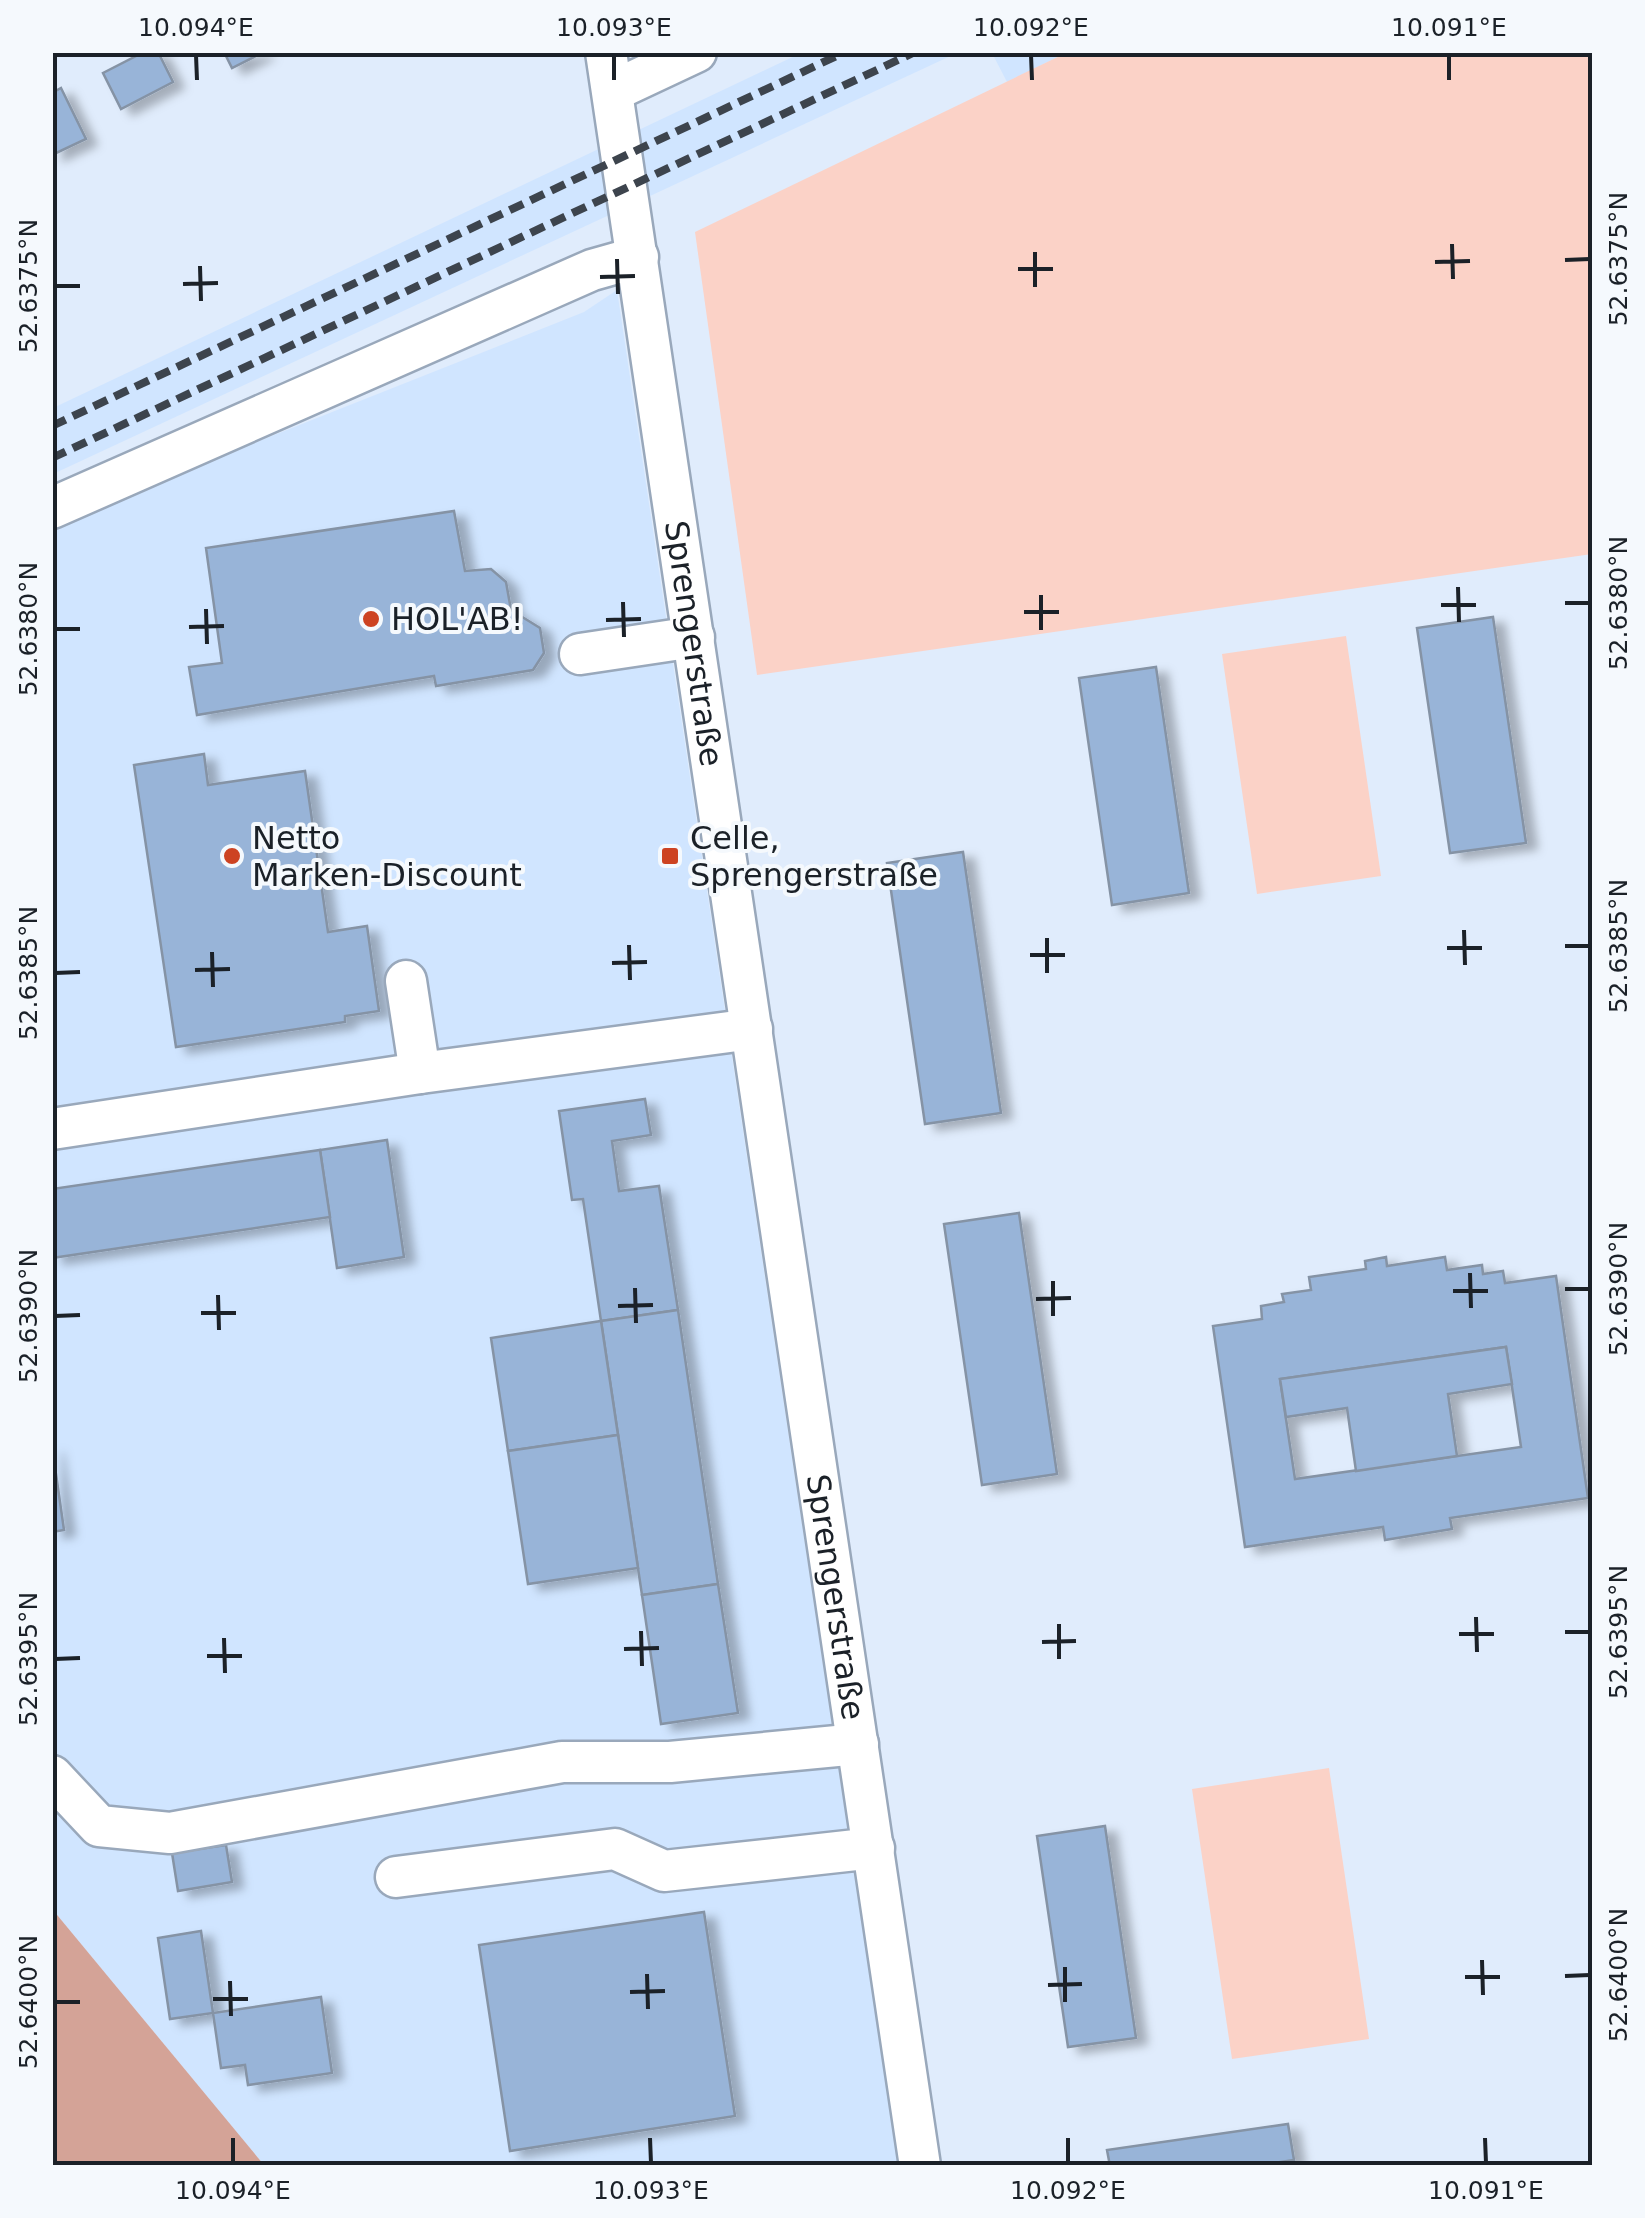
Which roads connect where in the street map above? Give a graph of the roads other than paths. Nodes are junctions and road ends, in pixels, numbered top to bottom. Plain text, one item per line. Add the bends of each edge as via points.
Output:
1 (696, 52) edge
2 (610, 72) edge
3 (638, 257) junction
4 (52, 508) edge
5 (694, 637) junction
6 (580, 654) dead end
7 (406, 982) dead end
8 (752, 1029) junction
9 (420, 1072) junction
10 (52, 1128) edge
11 (858, 1744) junction
12 (52, 1776) edge
13 (874, 1848) junction
14 (396, 1877) dead end
15 (920, 2166) edge

1 - 2 street
2 - 3 street, Sprengerstraße
3 - 4 street via 592,270
3 - 5 street, Sprengerstraße
5 - 6 street
5 - 8 street, Sprengerstraße
7 - 9 street
8 - 9 street
8 - 11 street, Sprengerstraße
9 - 10 street
11 - 12 street via 670,1762 562,1762 170,1833 98,1826
11 - 13 street, Sprengerstraße
13 - 14 street via 664,1871 616,1849
13 - 15 street, Sprengerstraße

